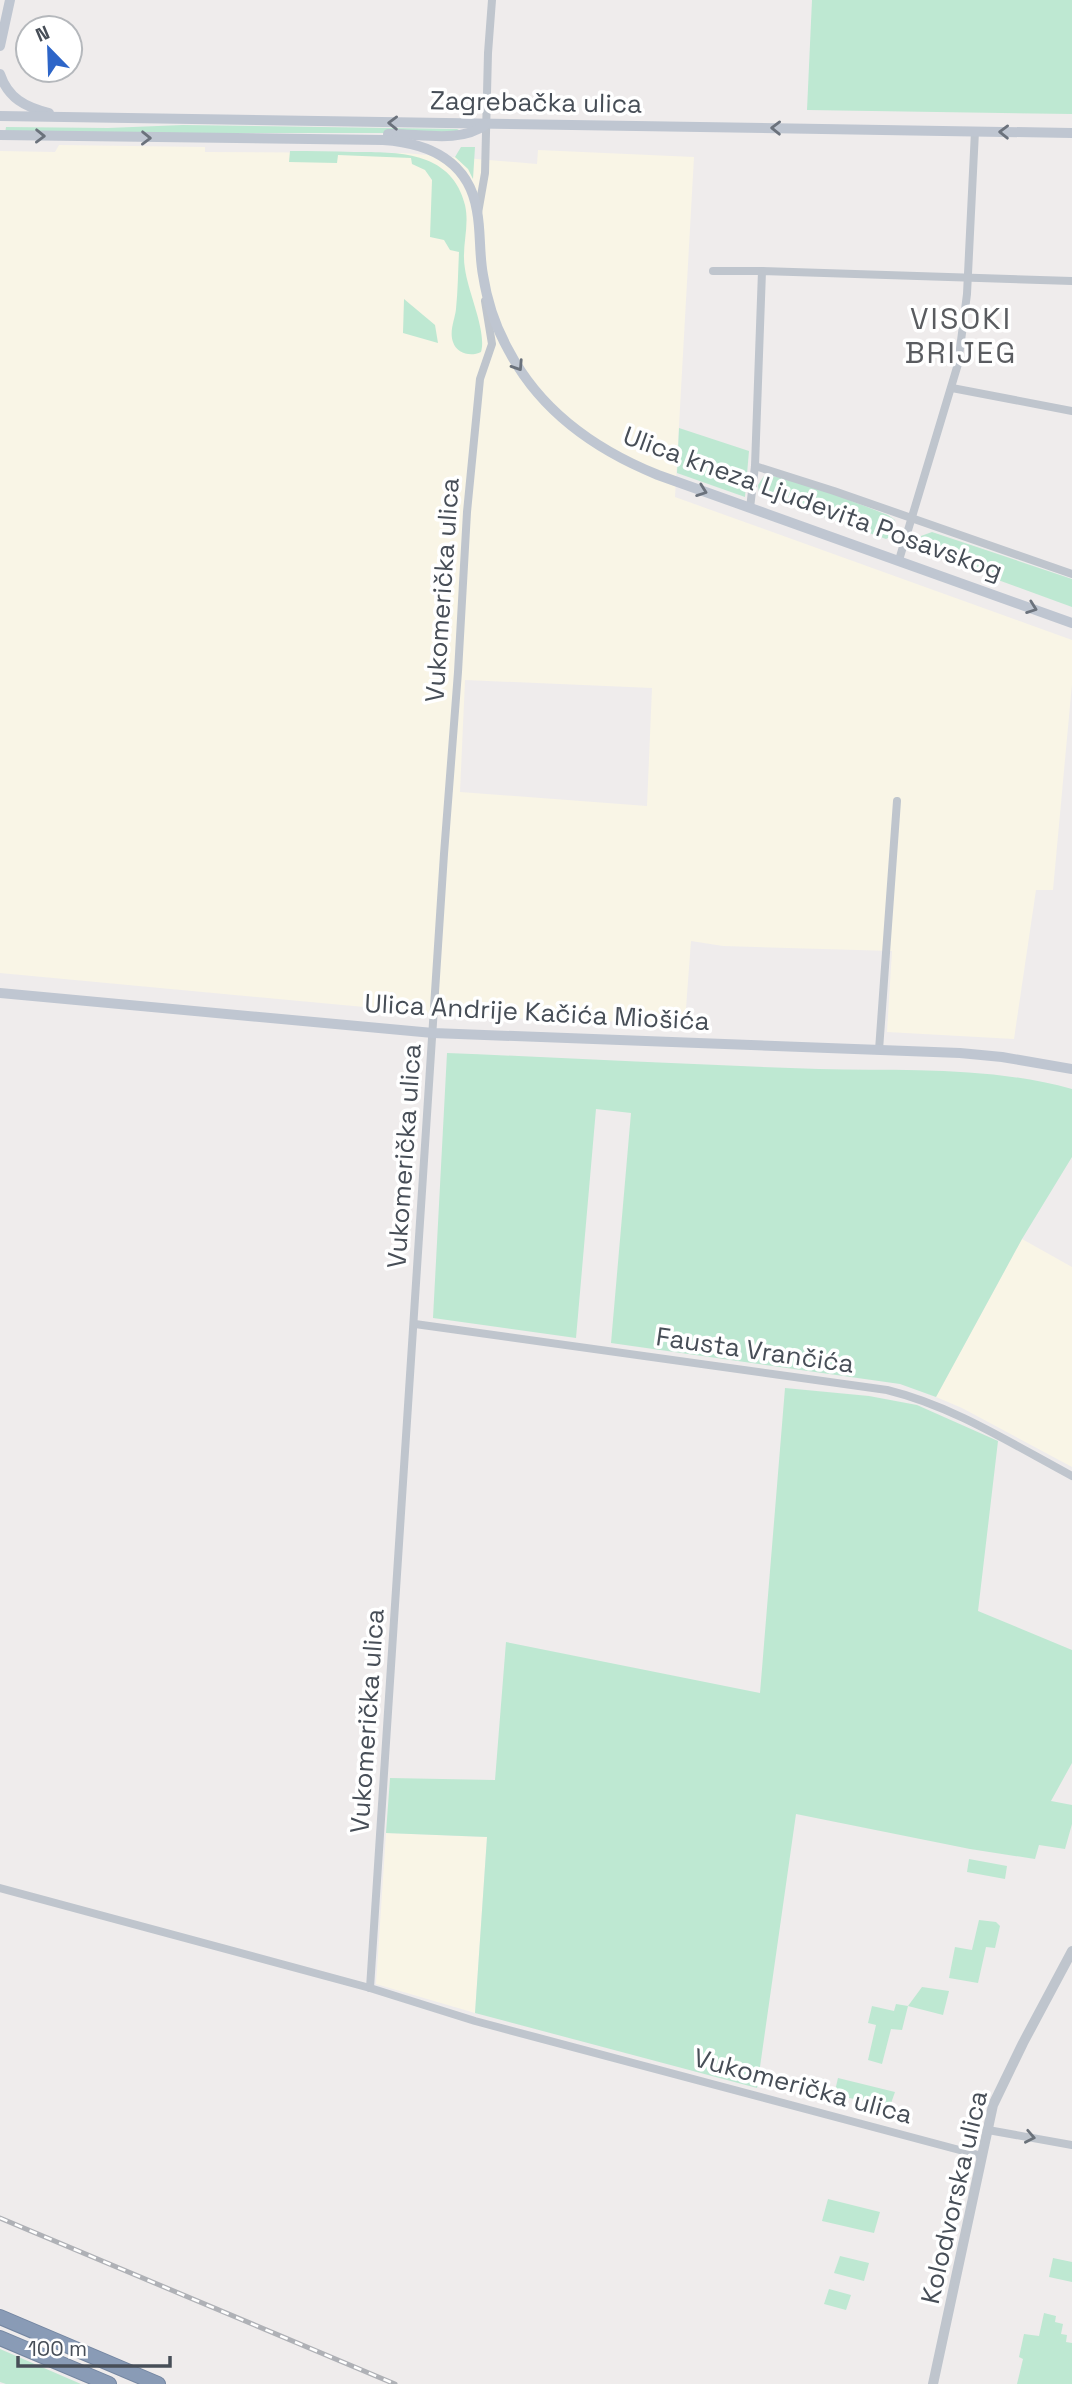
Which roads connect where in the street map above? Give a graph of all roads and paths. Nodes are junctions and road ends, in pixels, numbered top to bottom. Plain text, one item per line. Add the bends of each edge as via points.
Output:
1 (10, 0) edge
2 (492, 0) edge
3 (0, 46) edge
4 (0, 74) edge
5 (0, 116) edge
6 (65, 118) junction
7 (486, 124) junction
8 (975, 131) junction
9 (1072, 133) edge
10 (0, 135) edge
11 (344, 140) junction
12 (478, 215) junction
13 (713, 271) dead end
14 (762, 271) junction
15 (966, 276) junction
16 (1072, 281) edge
17 (485, 286) junction
18 (951, 387) junction
19 (1072, 411) edge
20 (755, 466) junction
21 (750, 508) junction
22 (913, 520) junction
23 (899, 561) junction
24 (1072, 574) edge
25 (1072, 623) edge
26 (897, 801) dead end
27 (0, 993) edge
28 (433, 1033) junction
29 (878, 1050) junction
30 (1072, 1069) edge
31 (415, 1324) junction
32 (1072, 1476) edge
33 (0, 1888) edge
34 (1072, 1951) edge
35 (370, 1988) junction
36 (988, 2130) junction
37 (1072, 2145) edge
38 (982, 2157) junction
39 (0, 2317) edge
40 (0, 2338) edge
41 (109, 2384) edge
42 (158, 2384) edge
43 (933, 2384) edge

1 - 3 main road
2 - 7 street
4 - 6 main road via 20,103
5 - 6 main road, Zagrebačka ulica
7 -> 6 main road, Zagrebačka ulica
8 -> 7 main road, Zagrebačka ulica
7 - 11 main road via 461,135 392,134
7 - 12 street via 484,188
9 -> 8 main road, Zagrebačka ulica
8 - 15 street
10 -> 11 main road, Zagrebačka ulica
11 - 12 main road, Zagrebačka ulica via 411,143 438,154 466,181
12 - 17 main road, Ulica kneza Ljudevita Posavskog
13 - 14 street
14 - 15 street
14 - 20 street
15 - 16 street
15 - 18 street via 963,332
17 -> 21 main road, Ulica kneza Ljudevita Posavskog via 508,351 564,421 620,458
17 - 28 street, Vukomerička ulica via 492,344 478,389 466,516
18 - 19 street
18 - 22 street
20 - 21 street
20 - 22 street
21 - 23 main road, Ulica kneza Ljudevita Posavskog
22 - 23 street
22 - 24 street
23 -> 25 main road, Ulica kneza Ljudevita Posavskog
26 - 29 street
27 - 28 main road, Ulica Andrije Kačića Miošića
28 - 29 main road, Ulica Andrije Kačića Miošića
28 - 31 street, Vukomerička ulica
29 - 30 main road, Ulica Andrije Kačića Miošića via 983,1055
31 - 32 street, Fausta Vrančića via 887,1390 948,1410
31 - 35 street, Vukomerička ulica
33 - 35 street, Vukomerička ulica
34 - 36 street, Kolodvorska ulica via 996,2095
35 - 38 street, Vukomerička ulica via 475,2021
36 -> 37 street
36 - 38 street, Kolodvorska ulica
38 - 43 street, Kolodvorska ulica
39 - 42 highway
40 - 41 highway

